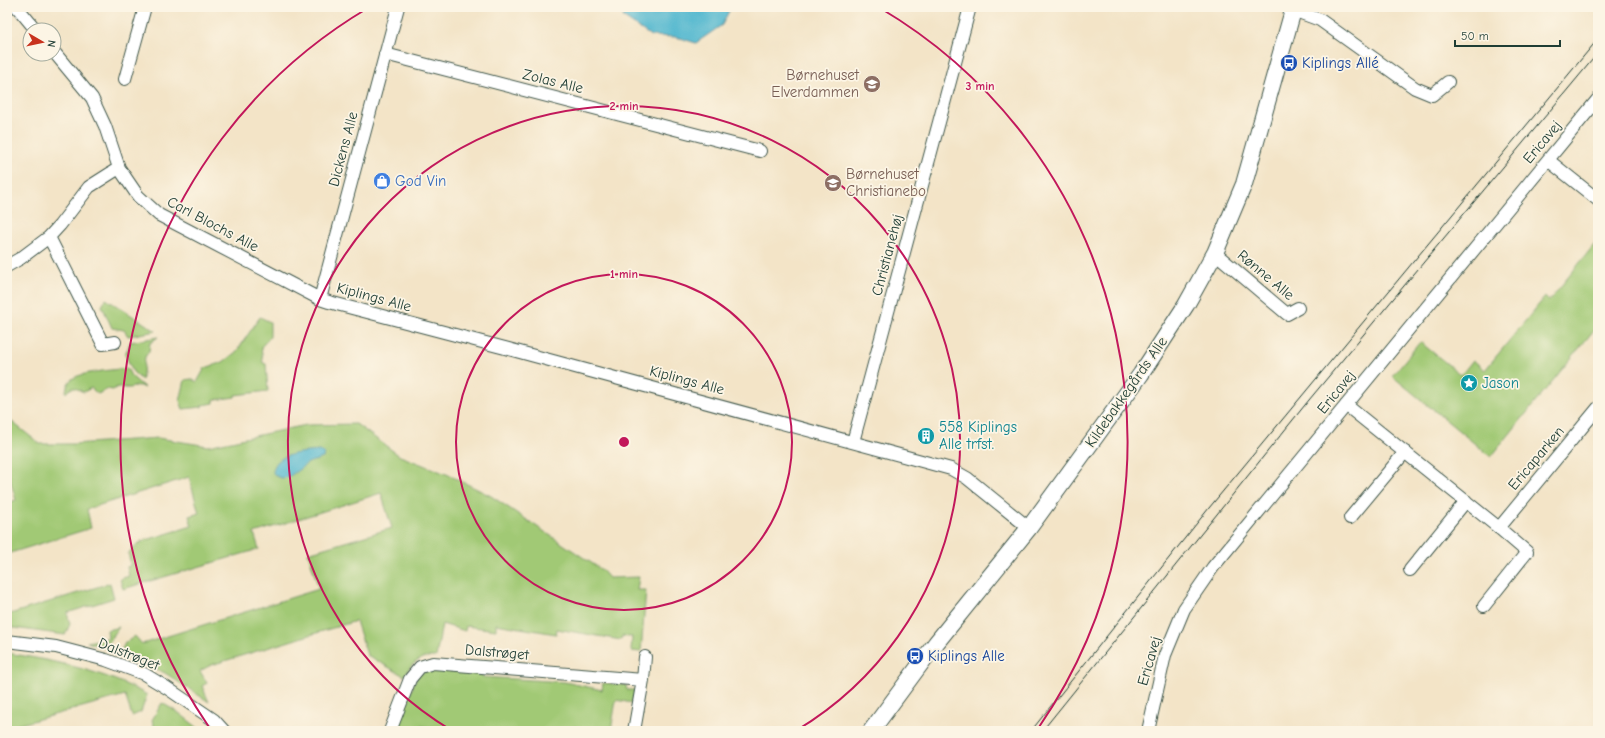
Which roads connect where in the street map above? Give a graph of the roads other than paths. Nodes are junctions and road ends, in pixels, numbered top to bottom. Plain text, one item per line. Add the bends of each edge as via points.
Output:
1 (17, 7) edge
2 (144, 7) edge
3 (398, 7) edge
4 (970, 7) edge
5 (1293, 9) edge
6 (29, 22) edge
7 (385, 54) junction
8 (62, 62) edge
9 (125, 79) dead end
10 (1448, 82) dead end
11 (1598, 99) edge
12 (760, 151) dead end
13 (1548, 160) junction
14 (119, 168) junction
15 (1598, 200) edge
16 (49, 237) junction
17 (1215, 253) junction
18 (7, 266) edge
19 (320, 299) junction
20 (1298, 308) dead end
21 (115, 342) dead end
22 (1346, 405) junction
23 (1598, 408) edge
24 (853, 442) junction
25 (1405, 452) junction
26 (1466, 501) junction
27 (1350, 518) dead end
28 (1029, 528) junction
29 (1499, 528) junction
30 (1410, 570) dead end
31 (1484, 606) dead end
32 (7, 641) edge
33 (645, 657) dead end
34 (643, 680) junction
35 (224, 731) edge
36 (390, 731) edge
37 (634, 731) edge
38 (871, 731) edge
39 (1148, 731) edge

1 - 6 street
2 - 9 street
3 - 7 street, Dickens Alle
4 - 24 street, Christianehøj
5 - 10 street via 1320,20 1416,88 1432,96
5 - 17 street, Kildebakkegårds Alle via 1244,184
7 - 12 street, Zolas Alle
7 - 19 street, Dickens Alle
8 - 14 street, Carl Blochs Alle via 92,98 106,126
11 - 13 street, Ericavej
13 - 15 street
13 - 22 street, Ericavej
14 - 16 street via 89,187
14 - 19 street, Carl Blochs Alle via 138,196 159,215
16 - 18 street
16 - 21 street via 103,344
17 - 20 street, Rønne Alle via 1288,314
17 - 28 street, Kildebakkegårds Alle via 1186,305 1141,374
19 - 24 street, Kiplings Alle
22 - 25 street
22 - 39 street, Ericavej via 1213,567 1184,609 1165,655
23 - 29 street, Ericaparken
24 - 28 street, Kiplings Alle via 955,470
25 - 26 street
25 - 27 street
26 - 29 street
26 - 30 street
28 - 38 street, Kildebakkegårds Alle via 936,643
29 - 31 street via 1526,552
32 - 35 street, Dalstrøget via 56,647 106,660 144,674 214,720
33 - 34 street
34 - 36 street, Dalstrøget via 432,663 420,667 410,679
34 - 37 street

